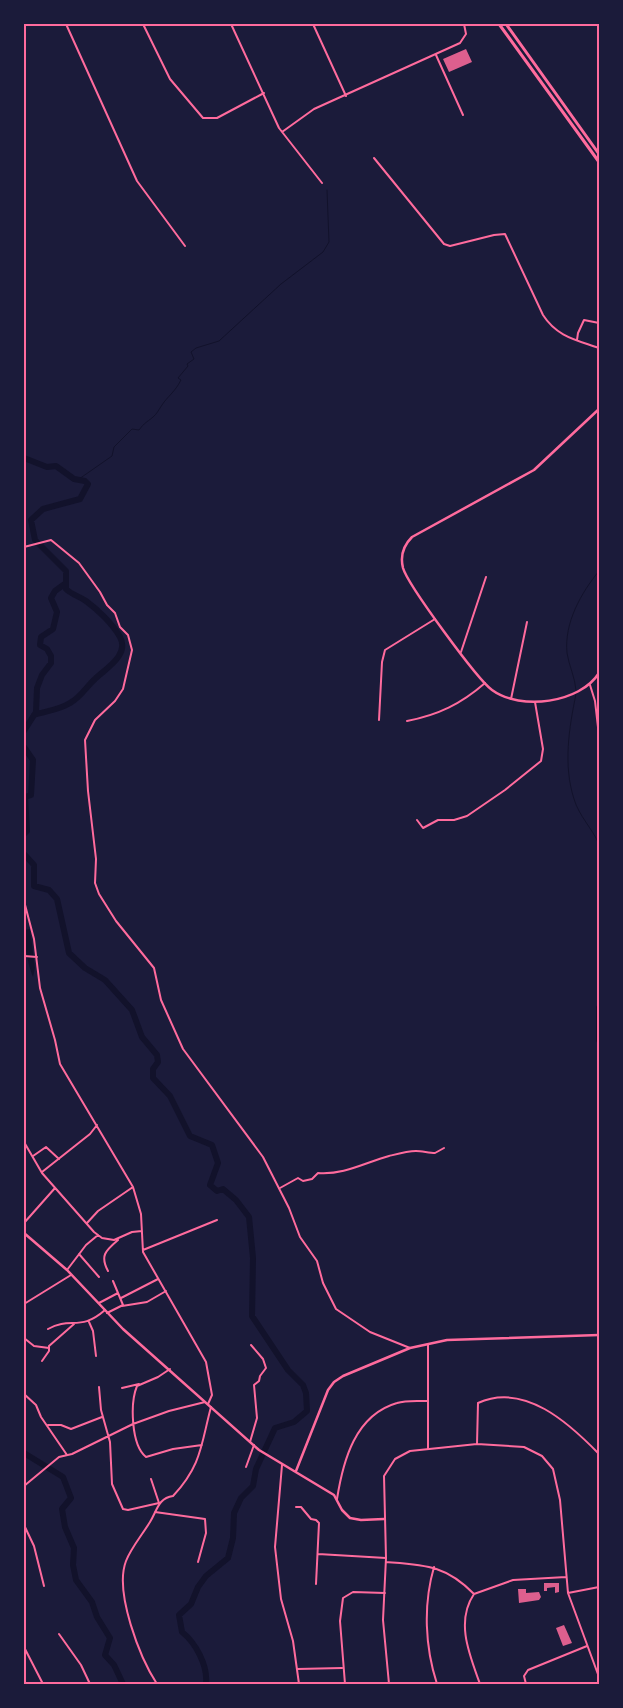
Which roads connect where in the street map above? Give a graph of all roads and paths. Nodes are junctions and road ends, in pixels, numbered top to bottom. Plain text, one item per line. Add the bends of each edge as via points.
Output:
1 (66, 24) edge
2 (143, 24) edge
3 (232, 24) edge
4 (313, 24) edge
5 (464, 24) edge
6 (499, 24) edge
7 (506, 24) edge
8 (436, 55) junction
9 (264, 93) junction
10 (346, 96) junction
11 (464, 115) dead end
12 (282, 132) junction
13 (599, 154) edge
14 (374, 158) dead end
15 (599, 162) edge
16 (322, 183) dead end
17 (185, 246) dead end
18 (599, 324) edge
19 (577, 340) junction
20 (599, 348) edge
21 (599, 409) edge
22 (24, 547) edge
23 (486, 577) dead end
24 (435, 618) junction
25 (527, 622) dead end
26 (461, 652) junction
27 (599, 673) edge
28 (484, 683) junction
29 (590, 685) junction
30 (511, 699) junction
31 (535, 702) junction
32 (379, 720) dead end
33 (407, 721) dead end
34 (599, 736) edge
35 (417, 820) dead end
36 (24, 901) edge
37 (24, 956) edge
38 (37, 957) junction
39 (97, 1125) junction
40 (24, 1142) edge
41 (444, 1148) dead end
42 (33, 1156) junction
43 (59, 1159) junction
44 (42, 1173) junction
45 (133, 1187) junction
46 (54, 1188) junction
47 (279, 1188) junction
48 (217, 1220) dead end
49 (24, 1223) edge
50 (86, 1223) junction
51 (142, 1231) junction
52 (24, 1233) edge
53 (98, 1235) junction
54 (119, 1239) junction
55 (143, 1250) junction
56 (79, 1254) junction
57 (67, 1270) junction
58 (108, 1271) dead end
59 (72, 1275) junction
60 (100, 1277) dead end
61 (159, 1279) junction
62 (112, 1280) dead end
63 (166, 1290) junction
64 (118, 1293) junction
65 (121, 1298) junction
66 (98, 1303) junction
67 (24, 1304) edge
68 (122, 1306) junction
69 (106, 1312) junction
70 (89, 1322) junction
71 (74, 1324) junction
72 (48, 1329) dead end
73 (599, 1334) edge
74 (24, 1338) edge
75 (428, 1343) junction
76 (251, 1345) dead end
77 (49, 1348) junction
78 (410, 1348) junction
79 (96, 1356) dead end
80 (42, 1361) dead end
81 (170, 1369) junction
82 (139, 1384) junction
83 (99, 1387) dead end
84 (122, 1388) dead end
85 (24, 1394) edge
86 (427, 1401) junction
87 (208, 1404) junction
88 (102, 1417) junction
89 (133, 1424) junction
90 (48, 1425) junction
91 (108, 1435) junction
92 (250, 1442) junction
93 (477, 1444) junction
94 (203, 1445) junction
95 (254, 1445) junction
96 (428, 1448) junction
97 (599, 1454) edge
98 (67, 1455) junction
99 (282, 1463) junction
100 (246, 1467) dead end
101 (295, 1471) junction
102 (151, 1479) dead end
103 (24, 1486) edge
104 (337, 1499) junction
105 (159, 1503) junction
106 (296, 1507) dead end
107 (155, 1512) junction
108 (384, 1519) junction
109 (24, 1525) edge
110 (318, 1554) junction
111 (386, 1558) junction
112 (198, 1562) dead end
113 (386, 1562) junction
114 (434, 1566) junction
115 (566, 1577) junction
116 (316, 1584) dead end
117 (44, 1586) dead end
118 (599, 1587) edge
119 (385, 1593) junction
120 (568, 1593) junction
121 (474, 1594) junction
122 (59, 1634) dead end
123 (24, 1643) edge
124 (587, 1646) junction
125 (24, 1650) edge
126 (343, 1668) junction
127 (297, 1669) junction
128 (599, 1678) edge
129 (44, 1684) edge
130 (90, 1684) edge
131 (157, 1684) edge
132 (298, 1684) edge
133 (345, 1684) edge
134 (389, 1684) edge
135 (437, 1684) edge
136 (480, 1684) edge
137 (526, 1684) edge

1 - 17 street via 137,181
2 - 9 street via 170,79 203,118 217,118
3 - 9 street
4 - 10 street
5 - 8 street via 464,39
6 - 15 highway
7 - 13 highway
8 - 10 street
8 - 11 street
9 - 12 street
10 - 12 street via 314,109
12 - 16 street
14 - 19 street via 444,244 450,246 505,234 547,322 557,332
18 - 19 street via 584,320
19 - 20 street
21 - 24 street via 534,470 418,532 407,542 402,559 405,574
22 - 47 street via 51,540 74,557 115,613 131,642 131,661 123,689 95,720 85,740 96,859 95,883 107,908 154,968 161,1000 183,1049 252,1139
23 - 26 street
24 - 26 street
24 - 32 street via 385,650
25 - 30 street
26 - 28 street
27 - 29 street
28 - 30 street
28 - 33 street via 449,709
29 - 31 street via 563,696
29 - 34 street
30 - 31 street
31 - 35 street via 543,749 538,764 467,816 438,820 423,828
36 - 38 street
37 - 38 street
38 - 39 street via 40,988 60,1064
39 - 43 street
39 - 45 street
40 - 42 street
41 - 47 street via 435,1153 417,1150 388,1156 352,1170 318,1173 312,1179 302,1181 298,1178
42 - 43 street via 46,1147
42 - 44 street
43 - 44 street
44 - 46 street
45 - 50 street
45 - 51 street via 140,1208
46 - 49 street
46 - 50 street
47 - 78 street via 300,1236 317,1260 336,1309 370,1332
48 - 55 street
50 - 53 street
51 - 54 street
51 - 55 street
52 - 57 street
53 - 54 street via 110,1240
53 - 56 street
54 - 58 street via 103,1256
55 - 61 street
56 - 57 street
56 - 60 street
57 - 59 street
59 - 66 street
59 - 67 street
61 - 63 street
61 - 65 street
62 - 64 street
63 - 68 street via 147,1302
63 - 87 street via 206,1362 212,1395
64 - 65 street
64 - 66 street
65 - 68 street
66 - 69 street
68 - 69 street
69 - 70 street
69 - 81 street
70 - 71 street
70 - 79 street
71 - 72 street via 57,1324
71 - 77 street
73 - 75 street
74 - 77 street via 34,1346
75 - 78 street
75 - 86 street
76 - 92 street via 266,1368 254,1385 257,1418
77 - 80 street
78 - 101 street via 334,1382
81 - 82 street
81 - 87 street
82 - 84 street
82 - 89 street via 132,1397
83 - 88 street
85 - 90 street via 36,1405 40,1417
86 - 96 street
86 - 104 street via 397,1403 372,1418 348,1451
87 - 89 street via 164,1413
87 - 92 street
87 - 94 street
88 - 90 street via 71,1429
88 - 91 street
89 - 91 street
89 - 94 street via 138,1444 146,1457
90 - 98 street
91 - 98 street
91 - 105 street via 111,1481 123,1509
92 - 95 street
93 - 96 street
93 - 97 street via 476,1404 510,1398 551,1411
93 - 115 street via 524,1447 542,1456 553,1469 560,1500
94 - 105 street via 182,1487 174,1496
95 - 99 street
95 - 100 street
96 - 108 street via 405,1452 387,1469 383,1483
98 - 103 street via 59,1457
99 - 101 street
99 - 127 street via 275,1547 281,1599 290,1626
101 - 104 street
102 - 105 street
104 - 108 street via 344,1512 353,1519
105 - 107 street
106 - 110 street via 319,1523
107 - 112 street via 205,1519 206,1533
107 - 131 street via 126,1561 123,1574 130,1628
108 - 111 street
109 - 117 street via 34,1546
110 - 111 street
110 - 116 street
111 - 113 street
113 - 114 street
113 - 119 street
114 - 121 street via 456,1577
114 - 135 street via 427,1634 429,1658
115 - 120 street
115 - 121 street via 513,1580
118 - 120 street
119 - 126 street via 354,1592 343,1598 340,1622
119 - 134 street via 383,1626
120 - 124 street
121 - 136 street via 466,1619 465,1640
122 - 130 street via 82,1665
123 - 125 street
124 - 128 street
124 - 137 street via 528,1670 524,1676
125 - 129 street
126 - 127 street
126 - 133 street
127 - 132 street

